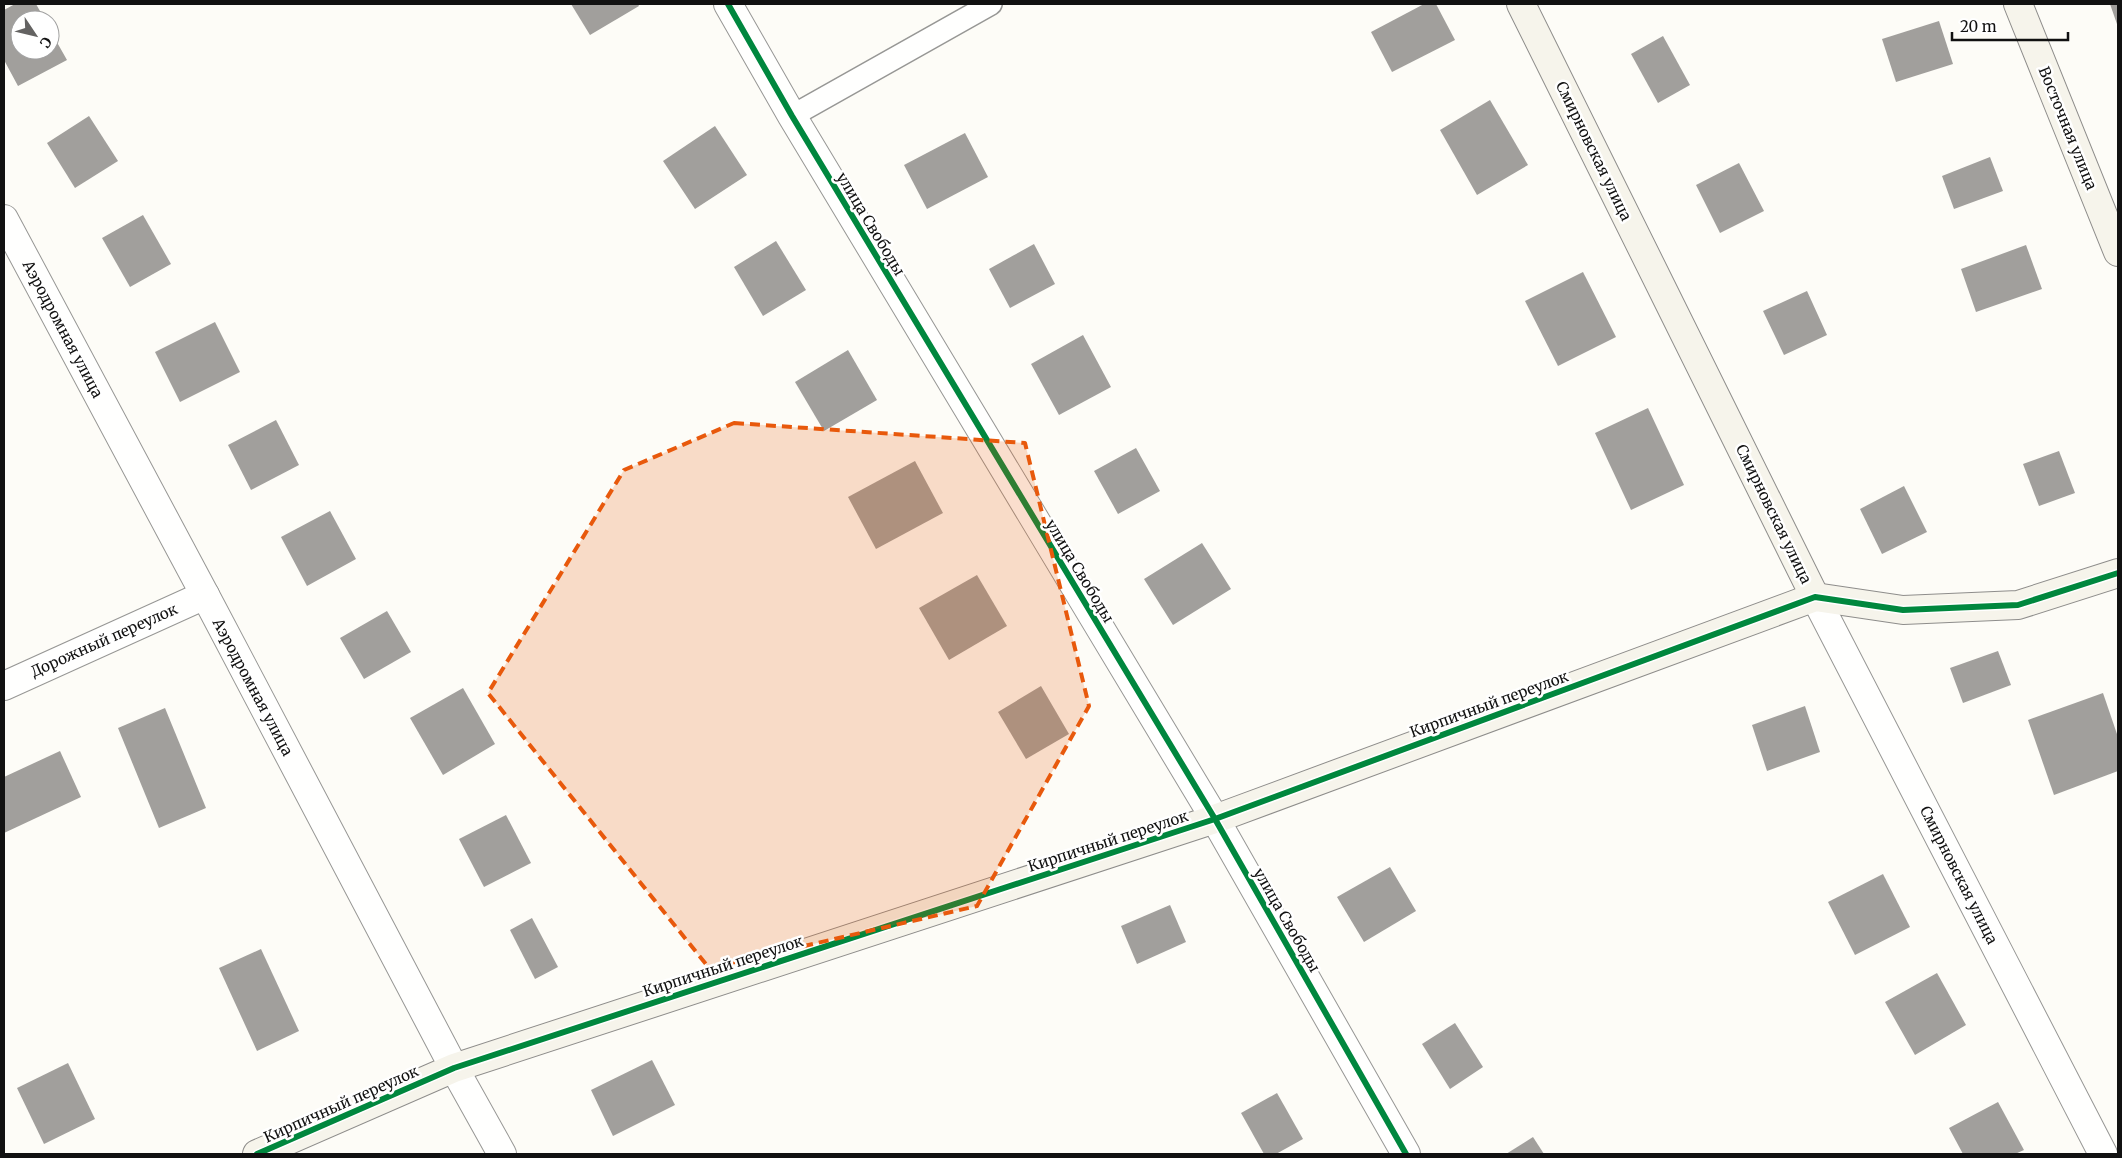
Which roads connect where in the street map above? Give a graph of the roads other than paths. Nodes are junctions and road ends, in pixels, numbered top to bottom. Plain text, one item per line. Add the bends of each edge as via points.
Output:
1 (728, 4) edge
2 (991, 4) edge
3 (1521, 4) edge
4 (2018, 4) edge
5 (792, 116) junction
6 (4, 220) edge
7 (2118, 252) edge
8 (2118, 573) edge
9 (205, 595) junction
10 (1815, 597) junction
11 (4, 686) edge
12 (1215, 819) junction
13 (454, 1068) junction
14 (257, 1154) edge
15 (502, 1154) edge
16 (1406, 1154) edge
17 (2103, 1154) edge

1 - 5 street, улица Свободы
2 - 5 lane
3 - 10 street, Смирновская улица
4 - 7 street, Восточная улица
5 - 12 street, улица Свободы
6 - 9 street, Аэродромная улица
8 - 10 street, Кирпичный переулок via 2018,605 1903,610
9 - 11 street, Дорожный переулок
9 - 13 street, Аэродромная улица
10 - 12 street, Кирпичный переулок
10 - 17 street, Смирновская улица
12 - 13 street, Кирпичный переулок
12 - 16 street, улица Свободы
13 - 14 street, Кирпичный переулок
13 - 15 street, Аэродромная улица

